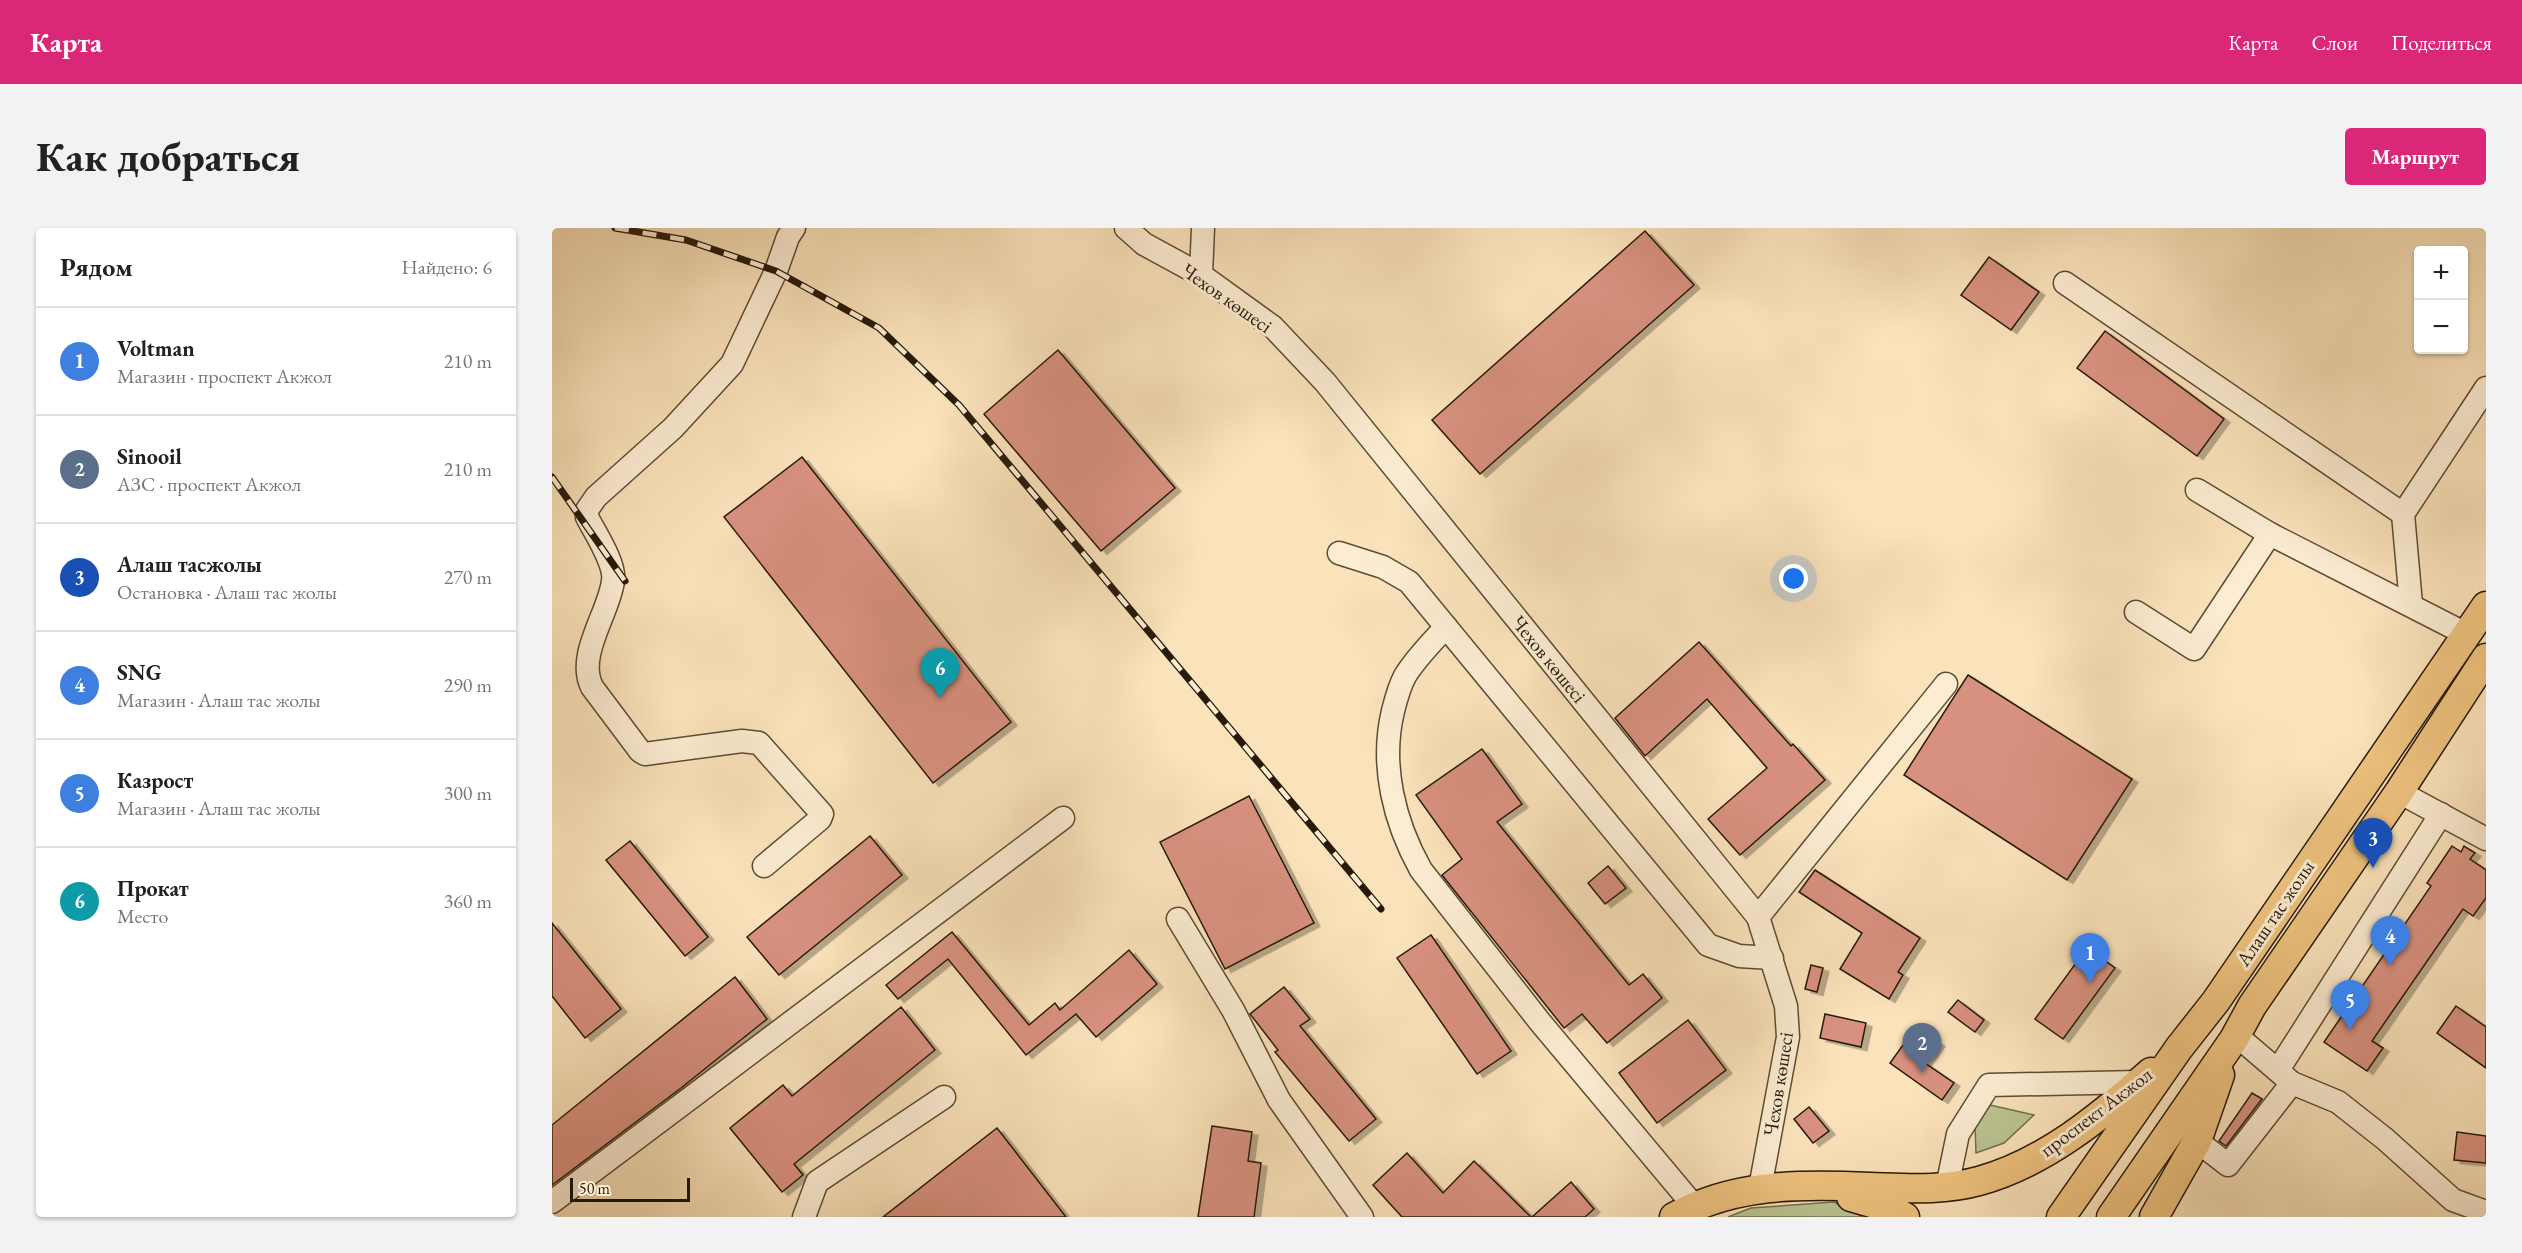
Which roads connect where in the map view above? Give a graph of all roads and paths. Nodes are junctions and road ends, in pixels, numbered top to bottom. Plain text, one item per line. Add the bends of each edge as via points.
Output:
1 (794, 228) edge
2 (1126, 228) edge
3 (1203, 228) edge
4 (1201, 275) junction
5 (2065, 283) dead end
6 (2486, 388) edge
7 (2197, 490) dead end
8 (2403, 514) junction
9 (2270, 534) junction
10 (1339, 553) dead end
11 (2411, 604) junction
12 (2486, 606) edge
13 (2136, 612) dead end
14 (1446, 627) junction
15 (2468, 635) junction
16 (2486, 658) edge
17 (1946, 684) dead end
18 (2476, 688) edge
19 (2399, 792) junction
20 (2441, 814) junction
21 (1063, 818) dead end
22 (2486, 839) edge
23 (2317, 851) junction
24 (764, 866) dead end
25 (1758, 916) junction
26 (1178, 919) dead end
27 (1772, 958) junction
28 (2216, 1001) junction
29 (2252, 1006) junction
30 (2235, 1037) junction
31 (2179, 1048) junction
32 (2285, 1076) junction
33 (2139, 1082) junction
34 (944, 1097) dead end
35 (2179, 1117) junction
36 (2197, 1141) junction
37 (1796, 1186) junction
38 (1947, 1187) junction
39 (1760, 1188) junction
40 (552, 1202) edge
41 (1684, 1211) edge
42 (2486, 1212) edge
43 (2159, 1213) edge
44 (804, 1217) edge
45 (1362, 1217) edge
46 (1905, 1217) edge
47 (2061, 1217) edge
48 (2111, 1217) edge

1 - 24 lane via 732,364 673,428 596,497 587,510 614,580 586,676 640,750 645,754 742,741 759,743 822,814
2 - 4 lane, Чехов көшесі via 1144,244
3 - 4 lane
4 - 25 lane, Чехов көшесі via 1273,327 1325,382
5 - 8 lane
6 - 8 lane
7 - 9 lane
8 - 11 lane
9 - 11 lane
9 - 13 lane via 2194,649
10 - 14 lane via 1383,567 1409,582
11 - 15 lane
12 - 15 main road, Алаш тас жолы
14 - 27 lane via 1708,945 1739,956
14 - 41 lane via 1405,677 1390,725 1386,760 1407,845 1421,870
15 - 23 main road, Алаш тас жолы
16 - 18 main road, Алаш тас жолы
17 - 25 lane
18 - 19 main road, Алаш тас жолы
19 - 20 lane
19 - 29 main road, Алаш тас жолы
20 - 22 lane
20 - 32 lane
21 - 40 lane
23 - 28 main road, Алаш тас жолы
23 - 29 main road via 2319,866 2312,882 2242,987 2242,994
25 - 27 lane, Чехов көшесі
26 - 45 lane via 1233,1010 1279,1100
27 - 39 lane, Чехов көшесі via 1786,1006 1788,1036
28 - 31 main road, Алаш тас жолы
28 - 35 main road via 2220,1006 2220,1024 2182,1077
29 - 30 main road, Алаш тас жолы
30 - 32 lane
30 - 35 main road, Алаш тас жолы
30 - 36 main road
31 - 33 main road, проспект Акжол
31 - 47 main road, Алаш тас жолы
32 - 36 lane via 2228,1165
32 - 42 lane via 2338,1102 2453,1200
33 - 38 main road, проспект Акжол via 2041,1155 1978,1182
33 - 38 lane via 1989,1084 1958,1134
34 - 44 lane via 817,1182
35 - 48 main road, Алаш тас жолы
36 - 43 main road
37 - 38 main road, проспект Акжол
37 - 39 main road, проспект Акжол
37 - 46 main road, проспект Акжол via 1864,1200
39 - 41 main road, проспект Акжол

